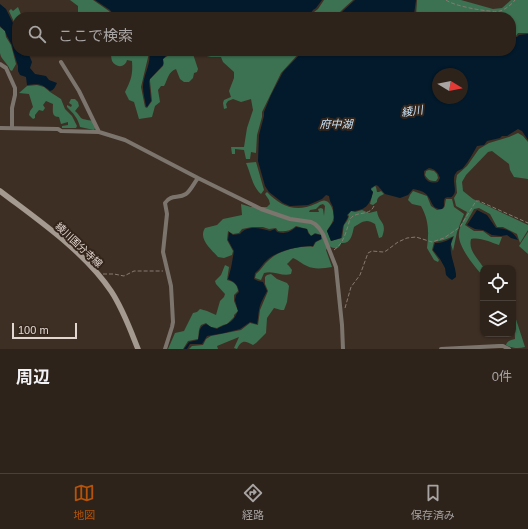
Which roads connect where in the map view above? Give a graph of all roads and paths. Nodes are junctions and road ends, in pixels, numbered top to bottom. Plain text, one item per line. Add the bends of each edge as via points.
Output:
1 (446, 0) edge
2 (515, 0) edge
3 (61, 62) dead end
4 (0, 64) edge
5 (0, 128) edge
6 (12, 128) junction
7 (99, 132) junction
8 (198, 178) junction
9 (0, 191) edge
10 (374, 206) dead end
11 (528, 223) edge
12 (330, 252) junction
13 (168, 271) junction
14 (99, 275) junction
15 (341, 316) junction
16 (138, 349) edge
17 (165, 349) edge
18 (343, 349) edge
19 (441, 349) edge
20 (509, 349) edge

1 - 2 path via 456,5 491,12 506,9
3 - 7 street
4 - 6 street via 6,68 15,88
5 - 6 street
6 - 7 street
7 - 8 street via 125,140
8 - 12 street via 272,213 315,224
8 - 13 street via 186,194 169,198 165,203 167,214 163,252
9 - 14 main road, 綾川国分寺線 via 66,242
10 - 12 path via 369,212 355,215 350,220 343,242
11 - 15 path via 476,201 460,227 444,238 432,242 416,237 407,238 386,251 372,250 351,287
12 - 15 street via 336,267
13 - 14 path via 134,271 124,276 104,273
13 - 17 street via 173,322
14 - 16 main road, 綾川国分寺線 via 125,317
15 - 18 street
19 - 20 street via 503,346

